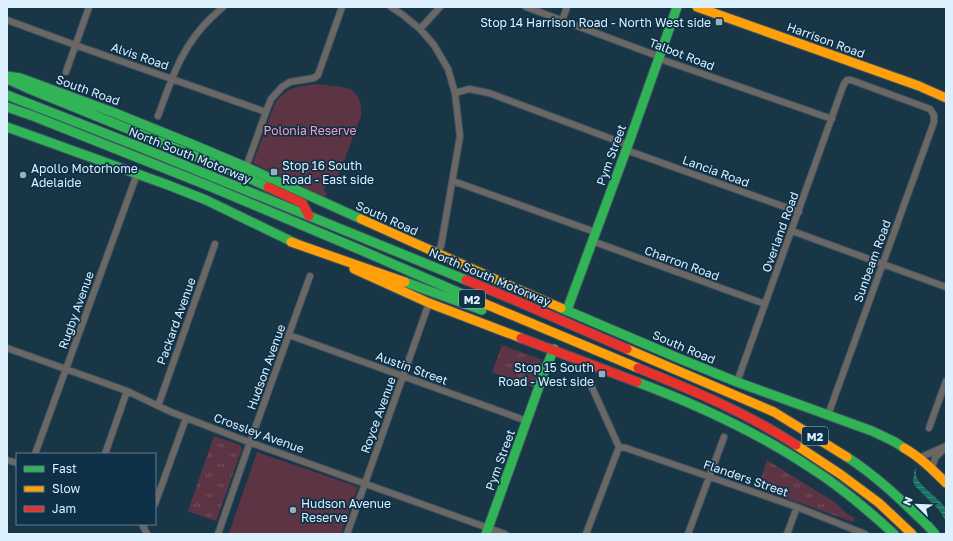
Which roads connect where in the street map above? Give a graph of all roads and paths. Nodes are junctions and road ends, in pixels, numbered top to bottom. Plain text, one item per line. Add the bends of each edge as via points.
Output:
1 (89, 7) edge
2 (222, 7) edge
3 (342, 7) edge
4 (391, 7) edge
5 (440, 7) edge
6 (526, 7) edge
7 (567, 7) edge
8 (677, 7) edge
9 (697, 7) edge
10 (7, 20) edge
11 (562, 21) junction
12 (420, 28) junction
13 (75, 45) junction
14 (659, 57) junction
15 (66, 72) dead end
16 (7, 78) edge
17 (171, 79) junction
18 (456, 93) junction
19 (7, 95) edge
20 (946, 98) edge
21 (7, 107) edge
22 (266, 112) junction
23 (934, 115) joint
24 (158, 116) dead end
25 (832, 119) junction
26 (7, 128) edge
27 (627, 148) junction
28 (246, 167) junction
29 (138, 174) junction
30 (453, 181) junction
31 (799, 212) junction
32 (309, 216) junction
33 (792, 231) junction
34 (594, 237) junction
35 (292, 242) junction
36 (215, 244) dead end
37 (437, 253) junction
38 (882, 264) junction
39 (310, 276) dead end
40 (946, 287) edge
41 (429, 302) junction
42 (765, 304) junction
43 (567, 310) junction
44 (508, 314) junction
45 (289, 335) junction
46 (7, 348) edge
47 (554, 349) junction
48 (66, 370) junction
49 (403, 376) junction
50 (946, 381) edge
51 (737, 382) junction
52 (590, 383) dead end
53 (127, 391) junction
54 (158, 406) junction
55 (828, 415) junction
56 (186, 418) junction
57 (527, 421) junction
58 (929, 428) dead end
59 (724, 437) dead end
60 (250, 442) junction
61 (946, 446) edge
62 (619, 447) junction
63 (35, 453) edge
64 (105, 453) edge
65 (919, 458) junction
66 (932, 469) junction
67 (709, 477) junction
68 (365, 483) junction
69 (946, 483) edge
70 (156, 501) edge
71 (797, 507) junction
72 (142, 525) edge
73 (487, 531) edge
74 (147, 534) edge
75 (218, 534) edge
76 (347, 534) edge
77 (505, 534) edge
78 (586, 534) edge
79 (688, 534) edge
80 (787, 534) edge
81 (865, 534) edge
82 (894, 534) edge
83 (912, 534) edge
84 (934, 534) edge

1 - 13 street
2 - 17 street via 195,35
3 - 22 street via 318,75 290,82 271,99
4 - 12 street
5 - 12 street
6 - 11 street, Talbot Road
7 - 11 street
8 - 14 main road, Pym Street
9 - 20 main road, Harrison Road via 919,86
10 - 13 street, Alvis Road
11 - 14 street, Talbot Road
12 - 18 street via 448,69
13 - 15 street
13 - 17 street, Alvis Road
14 - 25 street, Talbot Road
14 - 27 main road, Pym Street
16 - 28 main road, South Road via 20,78 115,113
16 - 32 main road via 244,176 302,203
17 - 22 street, Alvis Road
17 - 24 street
18 - 27 street, Lancia Road via 469,89 489,93
18 - 30 street via 460,136
19 - 32 main road, North South Motorway / M2
21 - 44 main road, North South Motorway / M2 via 209,186
22 - 28 street
23 - 25 street, Overland Road via 930,109 847,80
23 - 38 street, Sunbeam Road via 934,122
25 - 31 street, Overland Road
26 - 29 main road
27 - 31 street, Lancia Road
27 - 34 main road, Pym Street
28 - 37 main road, South Road
29 - 35 main road via 206,200
29 - 48 street, Rugby Avenue
30 - 34 street, Charron Road
30 - 37 street via 441,246
31 - 33 street, Overland Road
32 - 84 main road, North South Motorway / M2 via 519,302 774,412 867,471 888,488
33 - 38 street
33 - 42 street, Overland Road
34 - 42 street, Charron Road
34 - 43 main road, Pym Street
35 - 41 main road
35 - 44 main road via 480,310
36 - 54 street, Packard Avenue
37 - 43 main road, South Road
38 - 40 street
38 - 55 street, Sunbeam Road
39 - 45 street, Hudson Avenue
41 - 47 main road
41 - 49 street, Royce Avenue
42 - 51 street, Overland Road
43 - 51 main road, South Road
44 - 83 main road, North South Motorway / M2 via 679,385 759,423 854,484
45 - 49 street, Austin Street
45 - 60 street, Hudson Avenue
46 - 48 street, Crossley Avenue
47 - 57 main road, Pym Street
47 - 82 main road via 646,384 771,443 840,488
48 - 53 street, Crossley Avenue
48 - 63 street, Rugby Avenue
49 - 57 street, Austin Street
49 - 68 street, Royce Avenue
50 - 58 street
51 - 55 main road, South Road
52 - 62 street
53 - 54 street, Crossley Avenue
53 - 64 street
54 - 56 street, Crossley Avenue
55 - 65 main road, South Road via 895,442
56 - 60 street, Crossley Avenue
56 - 70 street
57 - 73 main road, Pym Street
59 - 67 street
60 - 68 street, Crossley Avenue
60 - 75 street, Hudson Avenue
61 - 65 street
61 - 66 street via 935,458
62 - 67 street, Flanders Street
62 - 78 street
65 - 66 main road, South Road
66 - 69 main road, South Road
67 - 71 street, Flanders Street
67 - 79 street
68 - 73 street, Crossley Avenue
68 - 76 street, Royce Avenue
71 - 80 street
71 - 81 street, Flanders Street
72 - 74 street
73 - 77 street, Crossley Avenue

